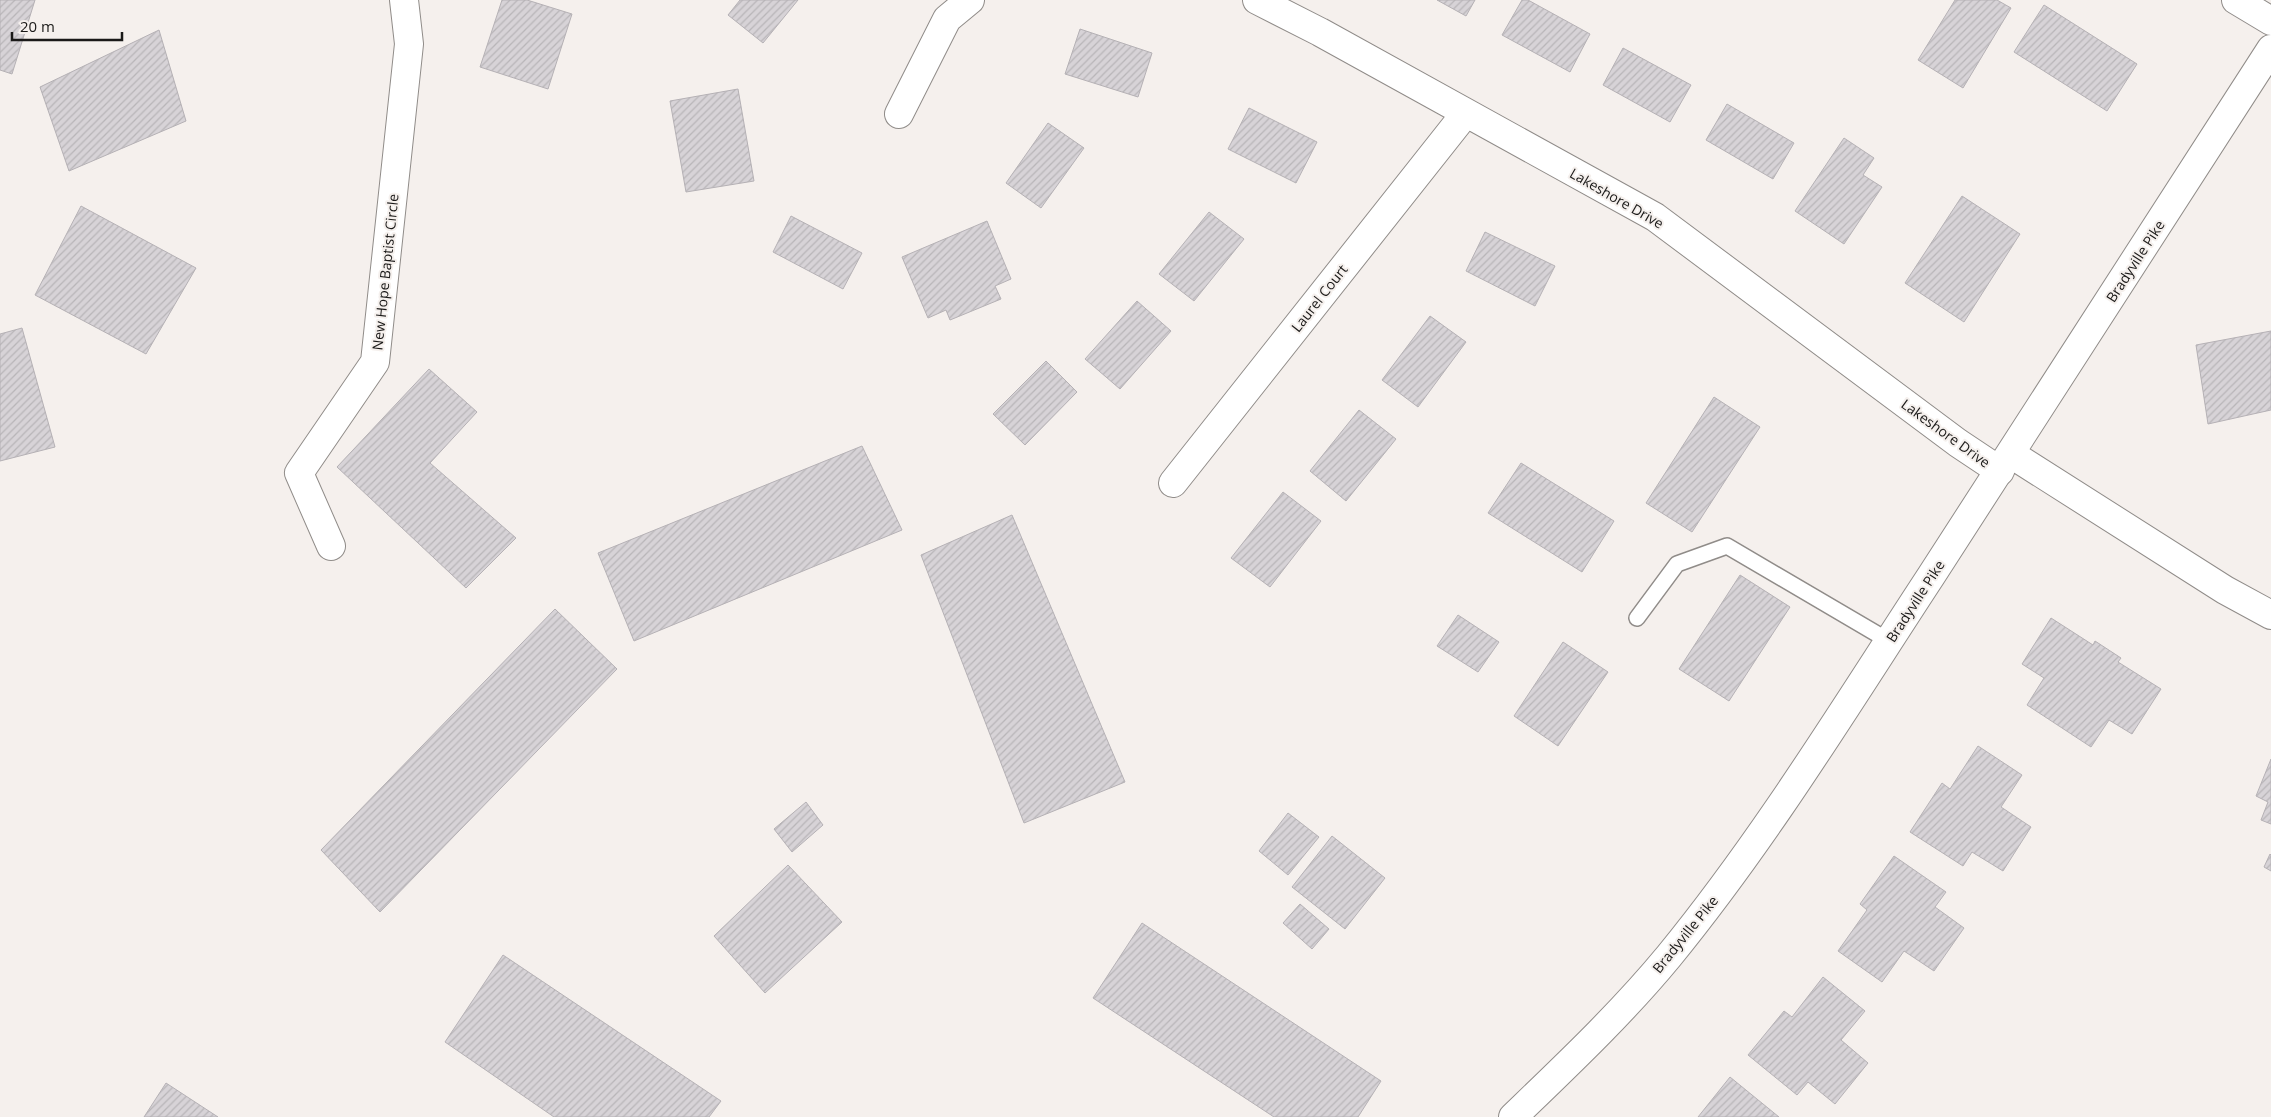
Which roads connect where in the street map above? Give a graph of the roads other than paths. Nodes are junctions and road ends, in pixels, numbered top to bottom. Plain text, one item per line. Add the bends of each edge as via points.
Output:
1 (404, 0) edge
2 (970, 0) edge
3 (1257, 0) edge
4 (2236, 0) edge
5 (2271, 21) edge
6 (2271, 49) edge
7 (899, 114) dead end
8 (1465, 114) junction
9 (2005, 462) junction
10 (1173, 483) dead end
11 (331, 546) dead end
12 (2271, 615) edge
13 (1637, 618) dead end
14 (1889, 641) junction
15 (1514, 1117) edge

1 - 11 street, New Hope Baptist Circle via 409,44 375,362 299,474
2 - 7 street via 947,19
3 - 8 street, Lakeshore Drive
4 - 5 street
6 - 9 street, Bradyville Pike
8 - 9 street, Lakeshore Drive via 1655,217 1950,438
8 - 10 street, Laurel Court
9 - 12 street, Lakeshore Drive
9 - 14 street, Bradyville Pike
13 - 14 lane via 1677,564 1727,546
14 - 15 street, Bradyville Pike via 1743,860 1707,908 1611,1020

